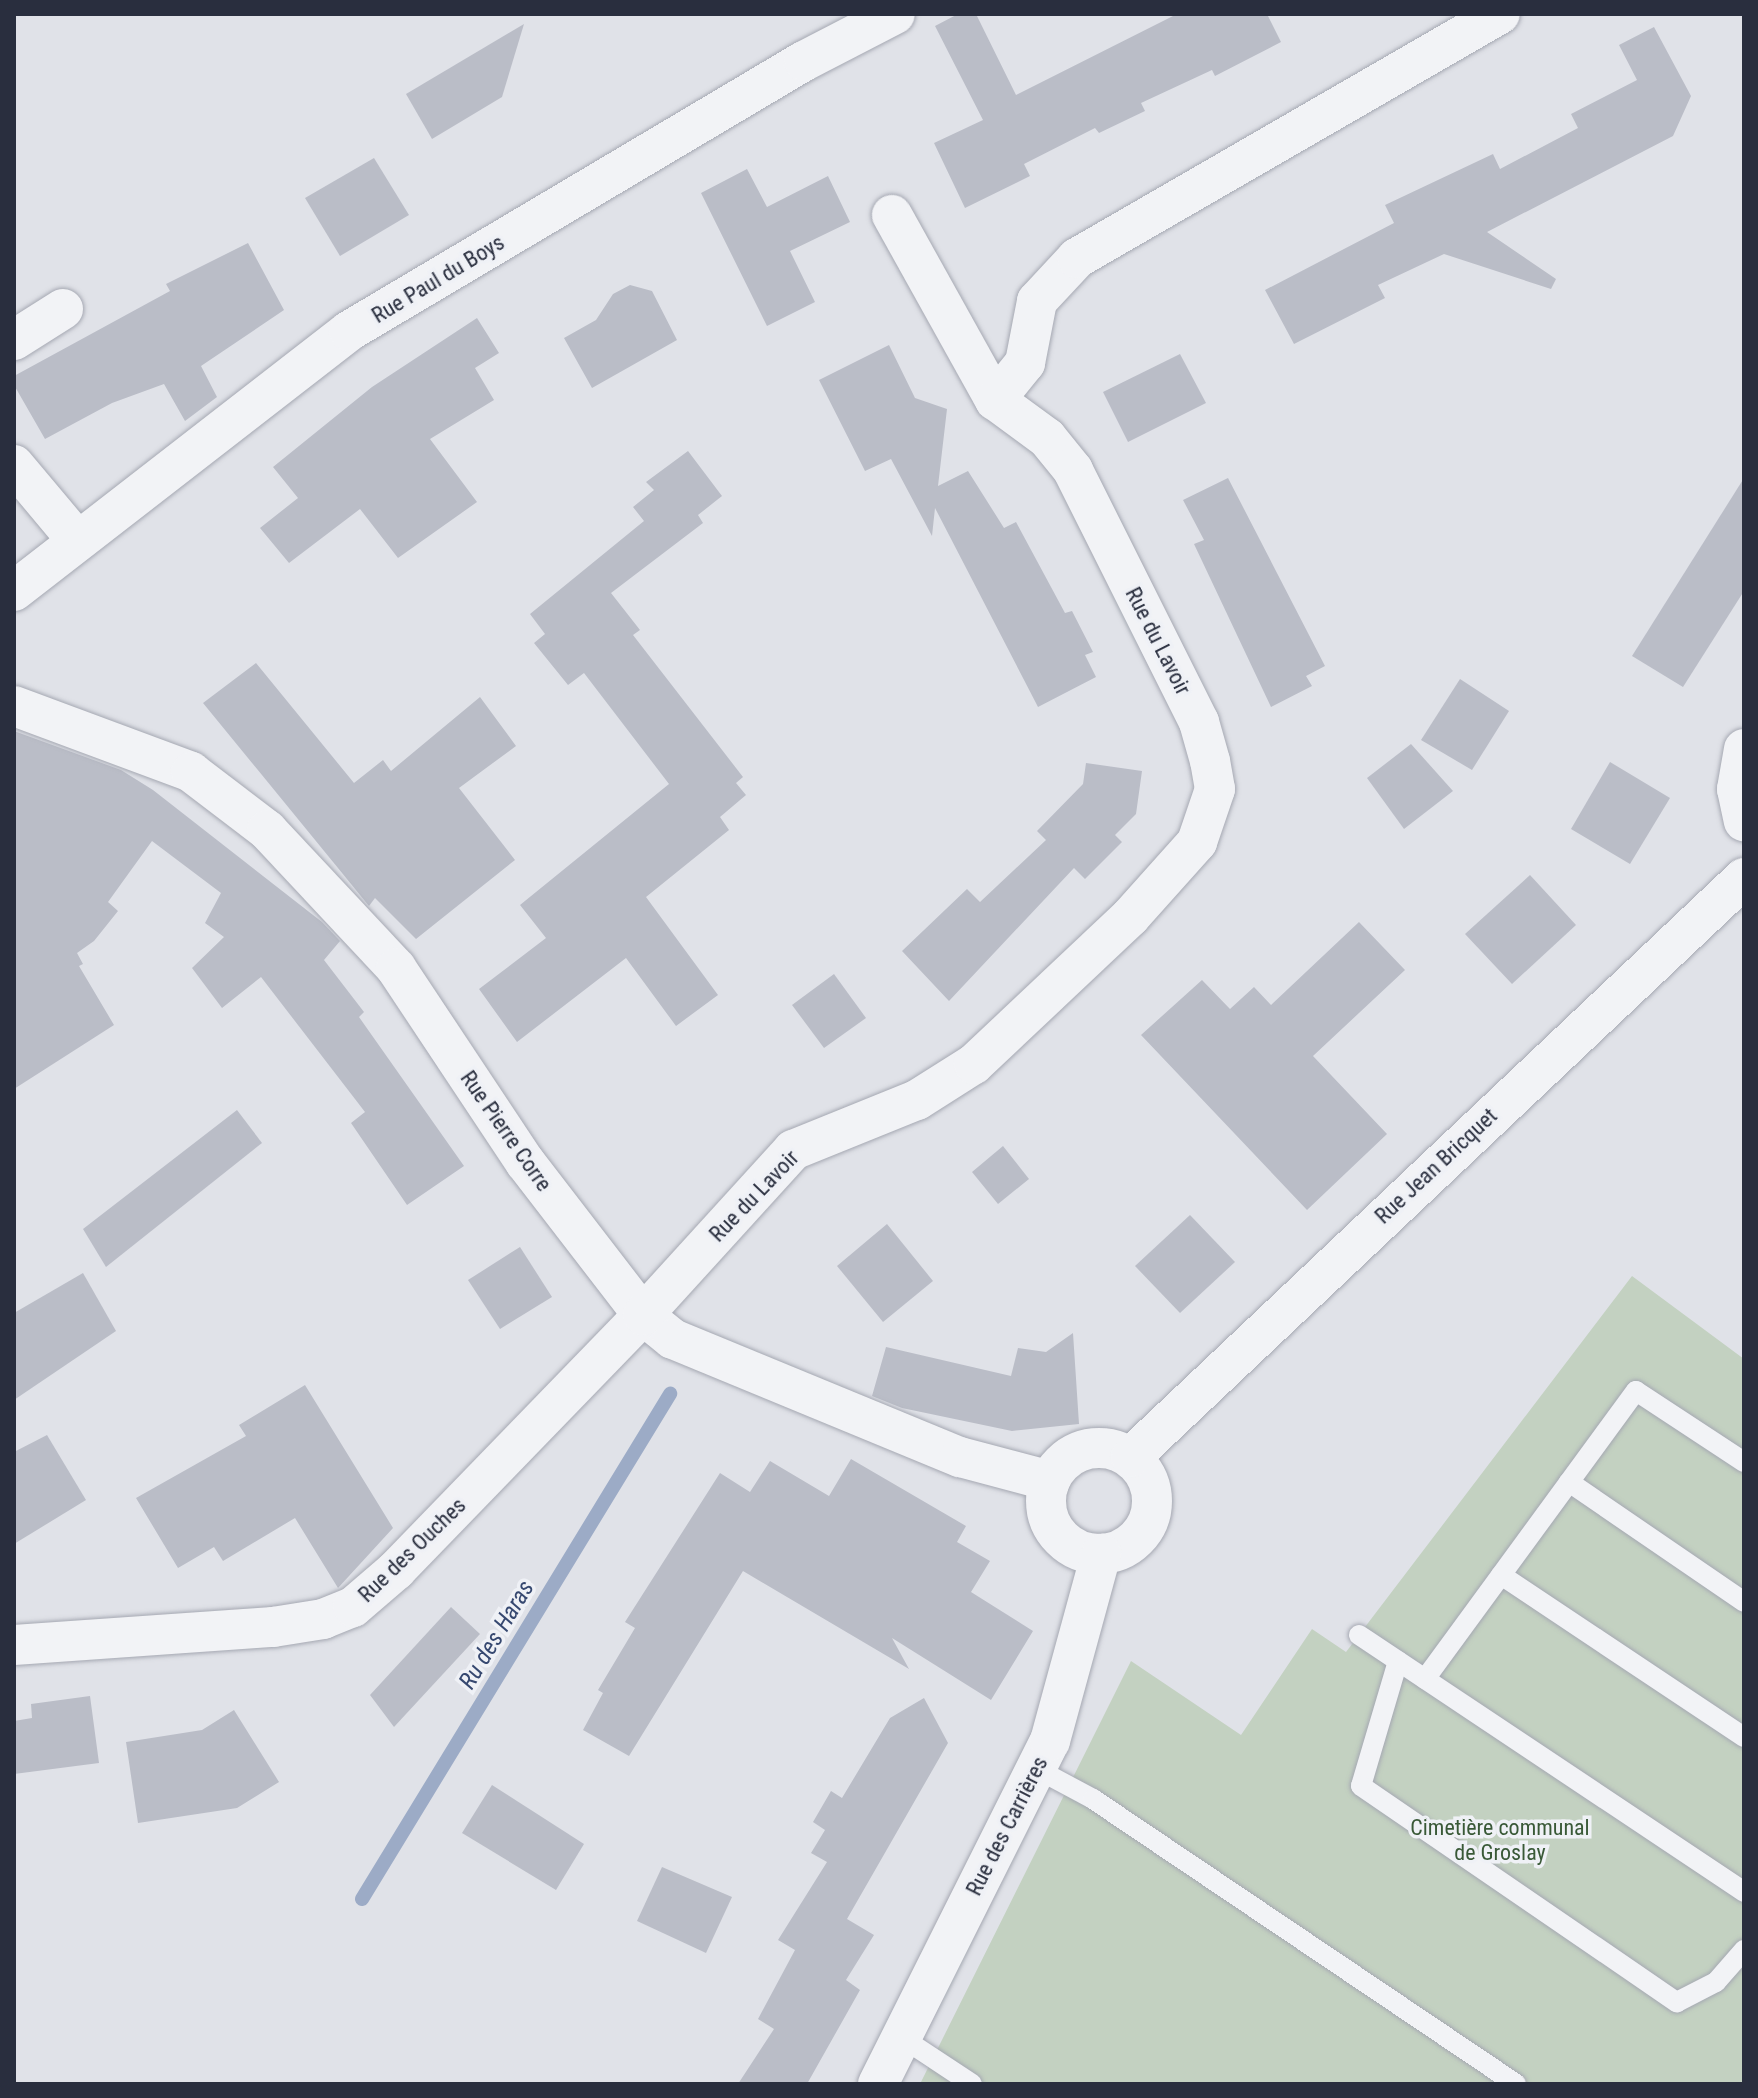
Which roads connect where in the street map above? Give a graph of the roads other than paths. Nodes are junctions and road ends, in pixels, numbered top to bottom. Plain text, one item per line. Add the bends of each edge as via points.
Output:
1 (895, 14) edge
2 (1500, 14) edge
3 (892, 215) dead end
4 (63, 309) dead end
5 (14, 340) edge
6 (995, 400) junction
7 (14, 465) edge
8 (76, 539) junction
9 (14, 591) edge
10 (14, 706) edge
11 (1744, 749) edge
12 (1744, 821) edge
13 (1744, 878) edge
14 (643, 1315) junction
15 (1131, 1457) junction
16 (1744, 1462) edge
17 (1050, 1481) junction
18 (1569, 1482) junction
19 (1101, 1554) junction
20 (1501, 1575) junction
21 (1744, 1602) edge
22 (1359, 1635) dead end
23 (14, 1645) edge
24 (1398, 1661) junction
25 (1425, 1679) junction
26 (1744, 1737) edge
27 (1035, 1768) junction
28 (1744, 1892) edge
29 (1744, 1950) edge
30 (901, 2037) junction
31 (878, 2084) edge
32 (972, 2084) edge
33 (1516, 2084) edge

1 - 8 street, Rue Paul du Boys via 817,54 349,331
2 - 6 street via 1077,258 1037,301 1025,363
3 - 6 street
4 - 5 street
6 - 14 street, Rue du Lavoir via 1047,438 1073,470 1199,722 1215,789 1197,842 1130,917 974,1064 917,1100 793,1150
7 - 8 street
8 - 9 street, Rue Paul du Boys
10 - 14 street, Rue Pierre Corre via 191,772 267,830 396,968 525,1162
11 - 12 street via 1737,789
13 - 15 street, Rue Jean Bricquet
14 - 17 street, Rue Pierre Corre via 673,1339 792,1390 960,1457
14 - 23 street, Rue des Ouches via 396,1570 353,1607 323,1619 273,1627
15 - 17 street via 1117,1450 1084,1449 1063,1461
15 - 19 street via 1150,1483 1150,1516 1132,1543
16 - 18 lane via 1636,1391
17 - 19 street via 1045,1498 1055,1532 1076,1548
18 - 20 lane
18 - 21 lane
19 - 27 street, Rue des Carrières via 1050,1741
20 - 25 lane
20 - 26 lane
22 - 24 lane
24 - 25 lane
24 - 29 lane via 1361,1786 1677,2002 1716,1982
25 - 28 lane
27 - 30 street, Rue des Carrières
27 - 33 lane via 1093,1799
30 - 31 street, Rue des Carrières
30 - 32 lane

